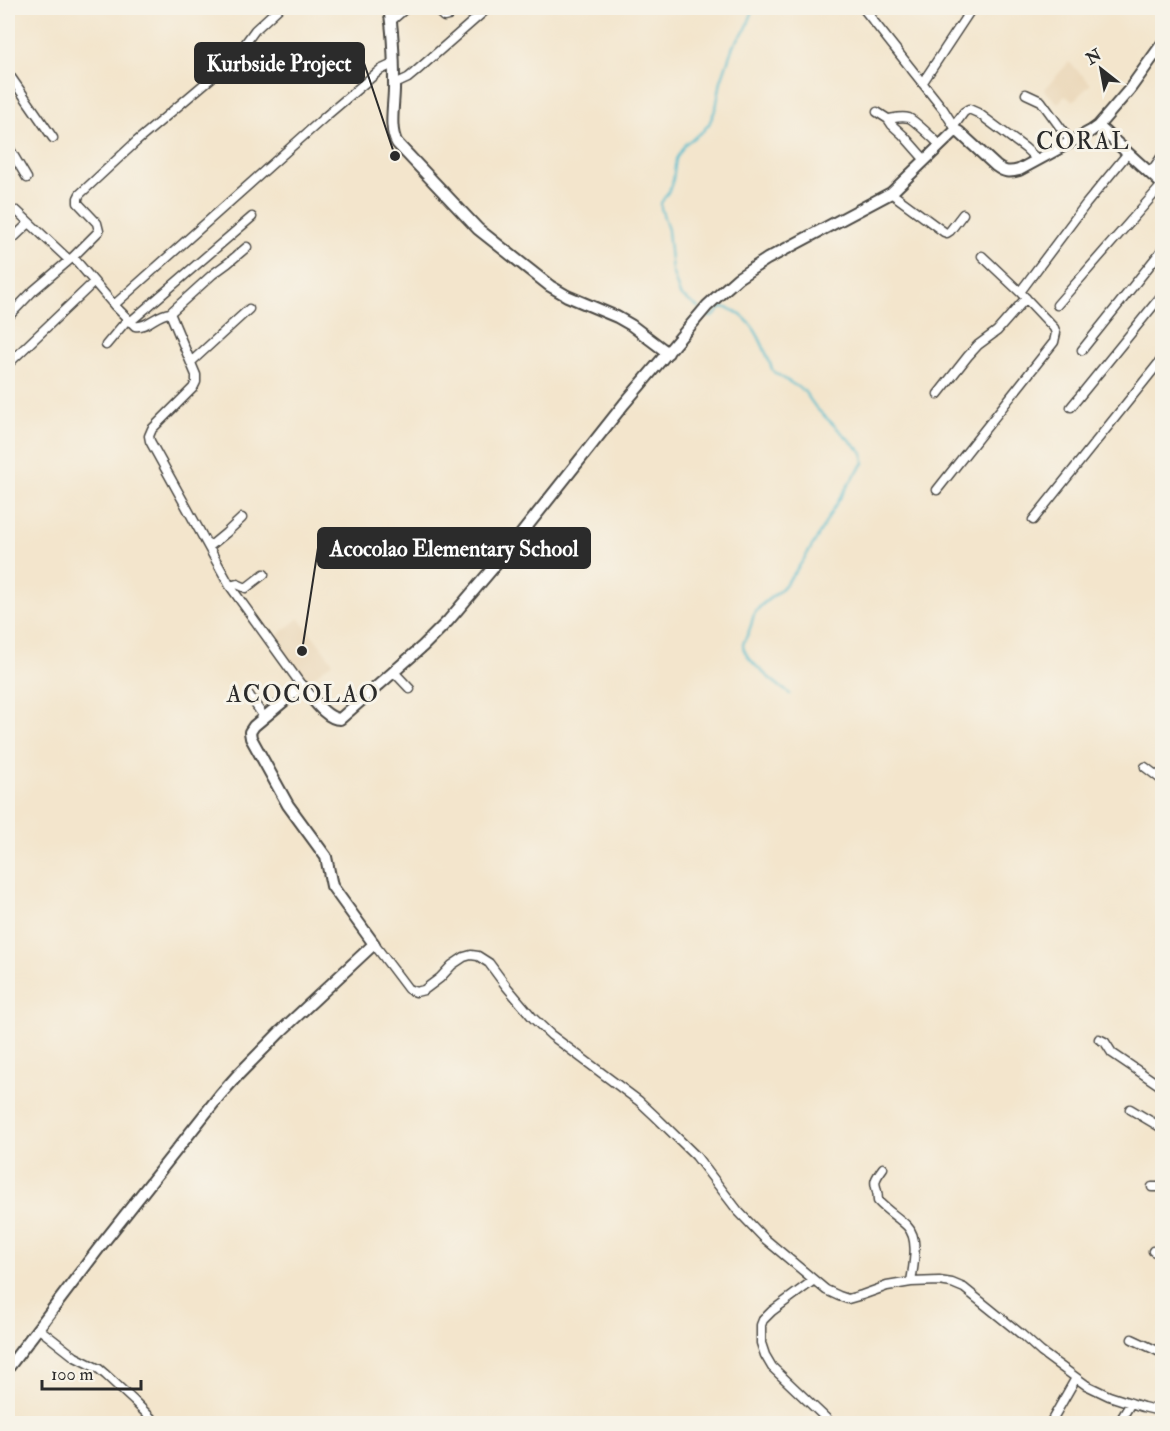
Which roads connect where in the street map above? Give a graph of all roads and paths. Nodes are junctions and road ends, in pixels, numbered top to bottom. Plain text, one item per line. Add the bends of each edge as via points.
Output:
1 (279, 8) edge
2 (389, 8) edge
3 (405, 8) edge
4 (434, 8) edge
5 (456, 8) edge
6 (488, 8) edge
7 (863, 8) edge
8 (876, 8) edge
9 (972, 8) edge
10 (869, 15) junction
11 (391, 21) junction
12 (1162, 44) edge
13 (393, 64) junction
14 (8, 73) edge
15 (923, 82) junction
16 (394, 84) junction
17 (1026, 94) dead end
18 (877, 112) dead end
19 (888, 119) junction
20 (1098, 126) junction
21 (955, 129) junction
22 (53, 138) dead end
23 (1071, 142) junction
24 (940, 145) junction
25 (8, 146) edge
26 (1128, 153) junction
27 (1162, 156) edge
28 (925, 160) junction
29 (1038, 160) junction
30 (1150, 173) junction
31 (27, 178) dead end
32 (1162, 184) edge
33 (891, 193) junction
34 (17, 211) dead end
35 (963, 214) dead end
36 (252, 217) dead end
37 (29, 223) junction
38 (8, 243) edge
39 (247, 247) dead end
40 (1162, 250) edge
41 (982, 256) dead end
42 (71, 258) junction
43 (94, 282) junction
44 (1023, 295) junction
45 (1162, 295) edge
46 (1057, 304) dead end
47 (114, 305) junction
48 (249, 309) dead end
49 (9, 311) edge
50 (170, 313) junction
51 (129, 321) junction
52 (106, 345) dead end
53 (1082, 350) dead end
54 (669, 353) junction
55 (1162, 359) edge
56 (190, 362) junction
57 (8, 364) edge
58 (939, 394) dead end
59 (1071, 407) dead end
60 (937, 490) dead end
61 (242, 518) dead end
62 (1033, 520) dead end
63 (209, 547) junction
64 (264, 574) dead end
65 (230, 586) junction
66 (394, 672) junction
67 (302, 686) junction
68 (410, 689) dead end
69 (249, 695) dead end
70 (264, 717) junction
71 (1145, 767) dead end
72 (1162, 780) edge
73 (374, 944) junction
74 (1099, 1039) dead end
75 (1162, 1088) edge
76 (1130, 1109) dead end
77 (1162, 1128) edge
78 (883, 1168) dead end
79 (1152, 1187) dead end
80 (1162, 1187) edge
81 (1153, 1251) dead end
82 (1162, 1255) edge
83 (814, 1280) junction
84 (911, 1282) junction
85 (38, 1328) junction
86 (1132, 1339) dead end
87 (1162, 1353) edge
88 (8, 1368) edge
89 (1076, 1378) junction
90 (1162, 1394) edge
91 (1131, 1403) junction
92 (1160, 1411) junction
93 (1052, 1420) dead end
94 (1162, 1421) edge
95 (157, 1424) edge
96 (832, 1424) edge
97 (1118, 1424) edge

1 - 42 street via 229,63 78,196 78,202 99,228
2 - 11 street
3 - 11 street
4 - 5 street via 444,17
6 - 16 street via 408,78
7 - 10 street
8 - 10 street
9 - 15 street
10 - 15 street
11 - 13 street
12 - 20 street
13 - 16 street
13 - 47 street via 380,70 335,108
14 - 22 street
15 - 21 street
16 - 54 street via 394,139 472,224 557,290 617,317
17 - 23 street via 1041,100
18 - 19 street
19 - 24 street via 908,117
19 - 28 street
20 - 23 street
20 - 26 street
21 - 24 street
21 - 29 street via 1003,171 1019,170
21 - 29 street via 969,109
23 - 29 street
24 - 28 street
25 - 31 street
26 - 30 street
26 - 44 street via 1086,204
27 - 30 street
28 - 33 street
30 - 32 street
32 - 46 street
33 - 35 street via 947,233
33 - 54 street via 738,278 707,306
34 - 37 street
36 - 51 street
37 - 38 street
37 - 42 street
39 - 50 street
40 - 53 street
41 - 44 street
42 - 43 street
42 - 49 street
43 - 47 street
43 - 57 street
44 - 58 street via 997,331 978,345
44 - 60 street via 1054,328 1054,342
45 - 59 street
47 - 51 street
48 - 56 street
50 - 51 street via 142,326
50 - 56 street
51 - 52 street
54 - 66 street via 475,590
55 - 62 street
56 - 63 street via 196,375 195,385 149,436
61 - 63 street
63 - 65 street
64 - 65 street via 246,588
65 - 67 street
66 - 67 street via 338,720 323,710
66 - 68 street
67 - 70 street
69 - 70 street
70 - 73 street via 252,728 251,738 288,805 326,857 334,890
71 - 72 street
73 - 83 street via 408,988 416,992 424,990 464,957 478,956 489,963 533,1018 639,1101 696,1156 764,1238
73 - 85 street via 231,1083
74 - 75 street via 1112,1053
76 - 77 street
78 - 84 street via 874,1185 878,1201 913,1236 915,1263
79 - 80 street
81 - 82 street
83 - 84 street via 848,1299
83 - 96 street via 763,1320 761,1343 772,1367
84 - 89 street via 952,1282 964,1288
85 - 88 street
85 - 95 street via 106,1375
86 - 87 street
89 - 91 street via 1108,1396
89 - 93 street
90 - 92 street
91 - 92 street
91 - 97 street
92 - 94 street

